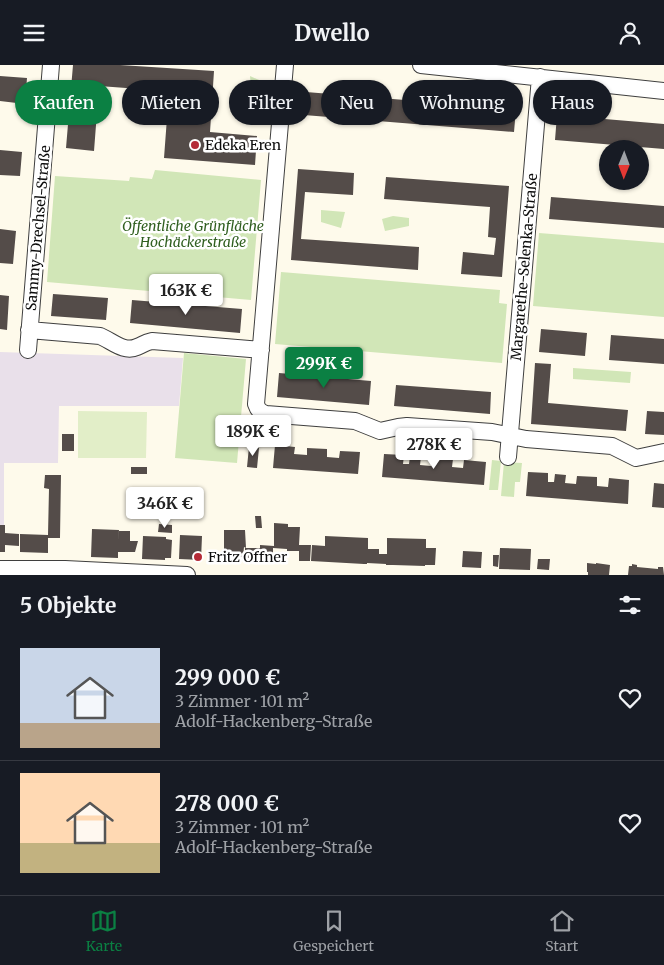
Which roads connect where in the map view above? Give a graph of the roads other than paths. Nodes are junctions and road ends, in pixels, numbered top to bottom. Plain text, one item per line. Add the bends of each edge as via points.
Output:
1 (51, 65) edge
2 (285, 65) edge
3 (421, 65) edge
4 (540, 77) junction
5 (664, 91) edge
6 (29, 330) junction
7 (28, 350) dead end
8 (261, 350) junction
9 (510, 436) junction
10 (664, 452) edge
11 (508, 457) dead end
12 (0, 569) edge
13 (65, 572) edge
14 (187, 575) edge

1 - 6 street, Sammy-Drechsel-Straße
2 - 8 street
3 - 4 street
4 - 5 street
4 - 9 street, Margarethe-Selenka-Straße
6 - 7 street, Sammy-Drechsel-Straße
6 - 8 street, Sammy-Drechsel-Straße via 100,336 126,348 136,348 152,341
8 - 9 street via 256,404 257,409 266,415 355,421 380,431 407,426
9 - 10 street via 612,446 636,458
9 - 11 street, Margarethe-Selenka-Straße
12 - 13 street
13 - 14 street

